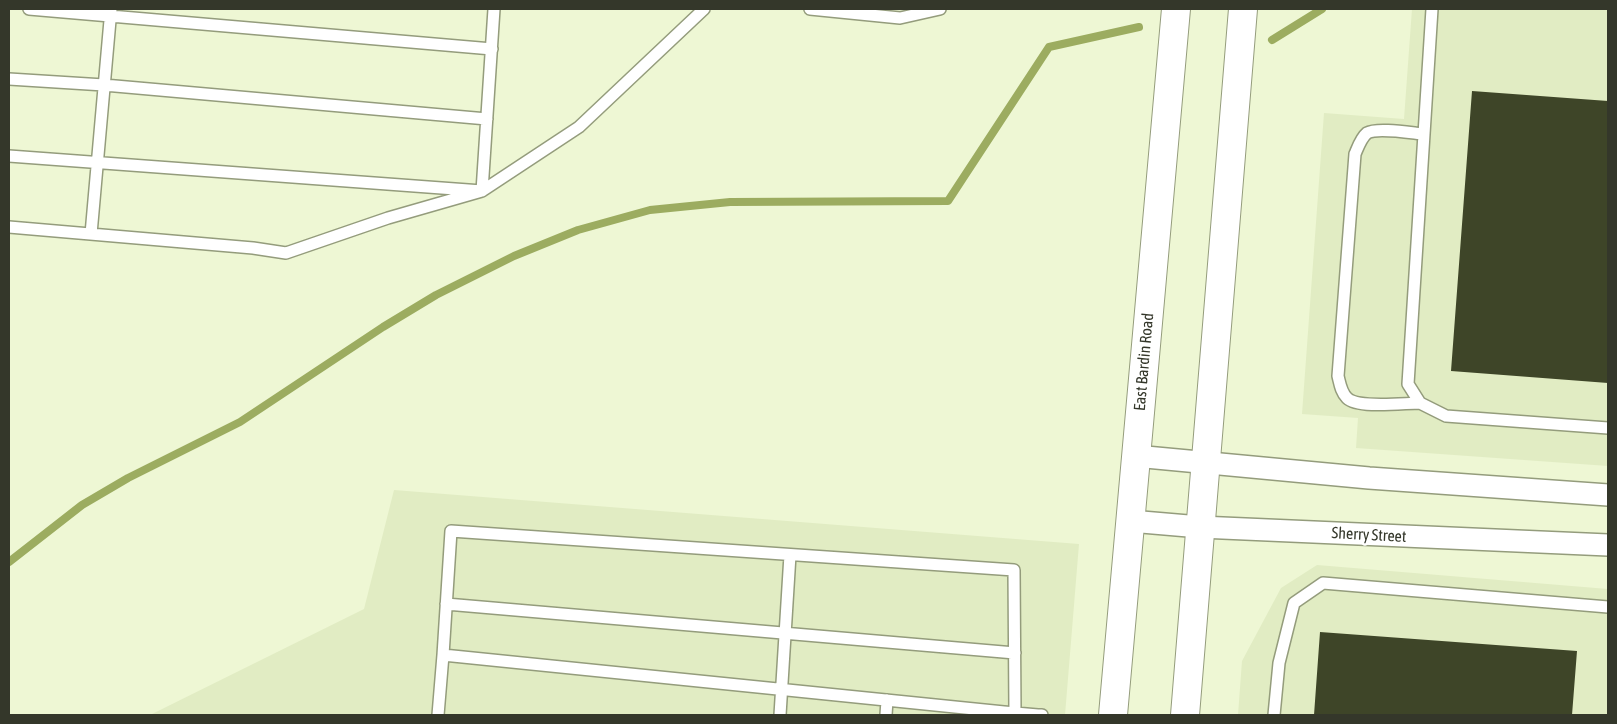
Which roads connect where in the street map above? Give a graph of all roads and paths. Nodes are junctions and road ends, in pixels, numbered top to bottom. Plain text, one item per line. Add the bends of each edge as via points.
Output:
1 (29, 9) edge
2 (494, 9) edge
3 (704, 9) edge
4 (810, 9) edge
5 (940, 9) edge
6 (1176, 9) edge
7 (1243, 9) edge
8 (1432, 9) edge
9 (110, 12) edge
10 (492, 49) junction
11 (9, 79) edge
12 (104, 85) junction
13 (487, 119) junction
14 (1424, 134) junction
15 (9, 156) edge
16 (97, 163) junction
17 (482, 191) junction
18 (9, 227) edge
19 (91, 234) junction
20 (1420, 403) junction
21 (1608, 428) edge
22 (1135, 456) junction
23 (1206, 462) junction
24 (1608, 496) edge
25 (1130, 521) junction
26 (1200, 528) junction
27 (1608, 545) edge
28 (790, 554) junction
29 (446, 604) junction
30 (1608, 607) edge
31 (785, 634) junction
32 (1015, 653) junction
33 (443, 655) junction
34 (782, 689) junction
35 (887, 700) junction
36 (959, 711) edge
37 (1015, 714) edge
38 (438, 715) edge
39 (780, 715) edge
40 (886, 715) edge
41 (1042, 715) edge
42 (1113, 715) edge
43 (1185, 715) edge
44 (1274, 715) edge

1 - 9 lane
2 - 10 lane
3 - 17 lane via 579,127
4 - 5 lane via 900,18
6 - 22 street, East Bardin Road
7 - 23 street
8 - 14 lane
9 - 10 lane
9 - 12 lane
10 - 13 lane
11 - 12 lane
12 - 13 lane
12 - 16 lane
13 - 17 lane
14 - 20 lane via 1408,384
14 - 20 lane via 1368,133 1360,141 1355,154 1338,376 1341,390 1348,399 1360,404
15 - 16 lane
16 - 17 lane
16 - 19 lane
17 - 19 lane via 388,218 286,254 253,248
18 - 19 lane
20 - 21 lane via 1446,416
22 - 23 street
22 - 25 street, East Bardin Road
23 - 24 street
23 - 26 street
25 - 26 street, Sherry Street
25 - 42 street, East Bardin Road
26 - 27 street, Sherry Street
26 - 43 street
28 - 29 lane via 451,531
28 - 31 lane
28 - 32 lane via 1014,570
29 - 31 lane
29 - 33 lane
30 - 44 lane via 1323,583 1294,603 1279,663
31 - 32 lane
31 - 34 lane
32 - 37 lane
33 - 34 lane
33 - 38 lane
34 - 35 lane
34 - 39 lane
35 - 36 lane
35 - 40 lane
36 - 37 lane
37 - 41 lane

